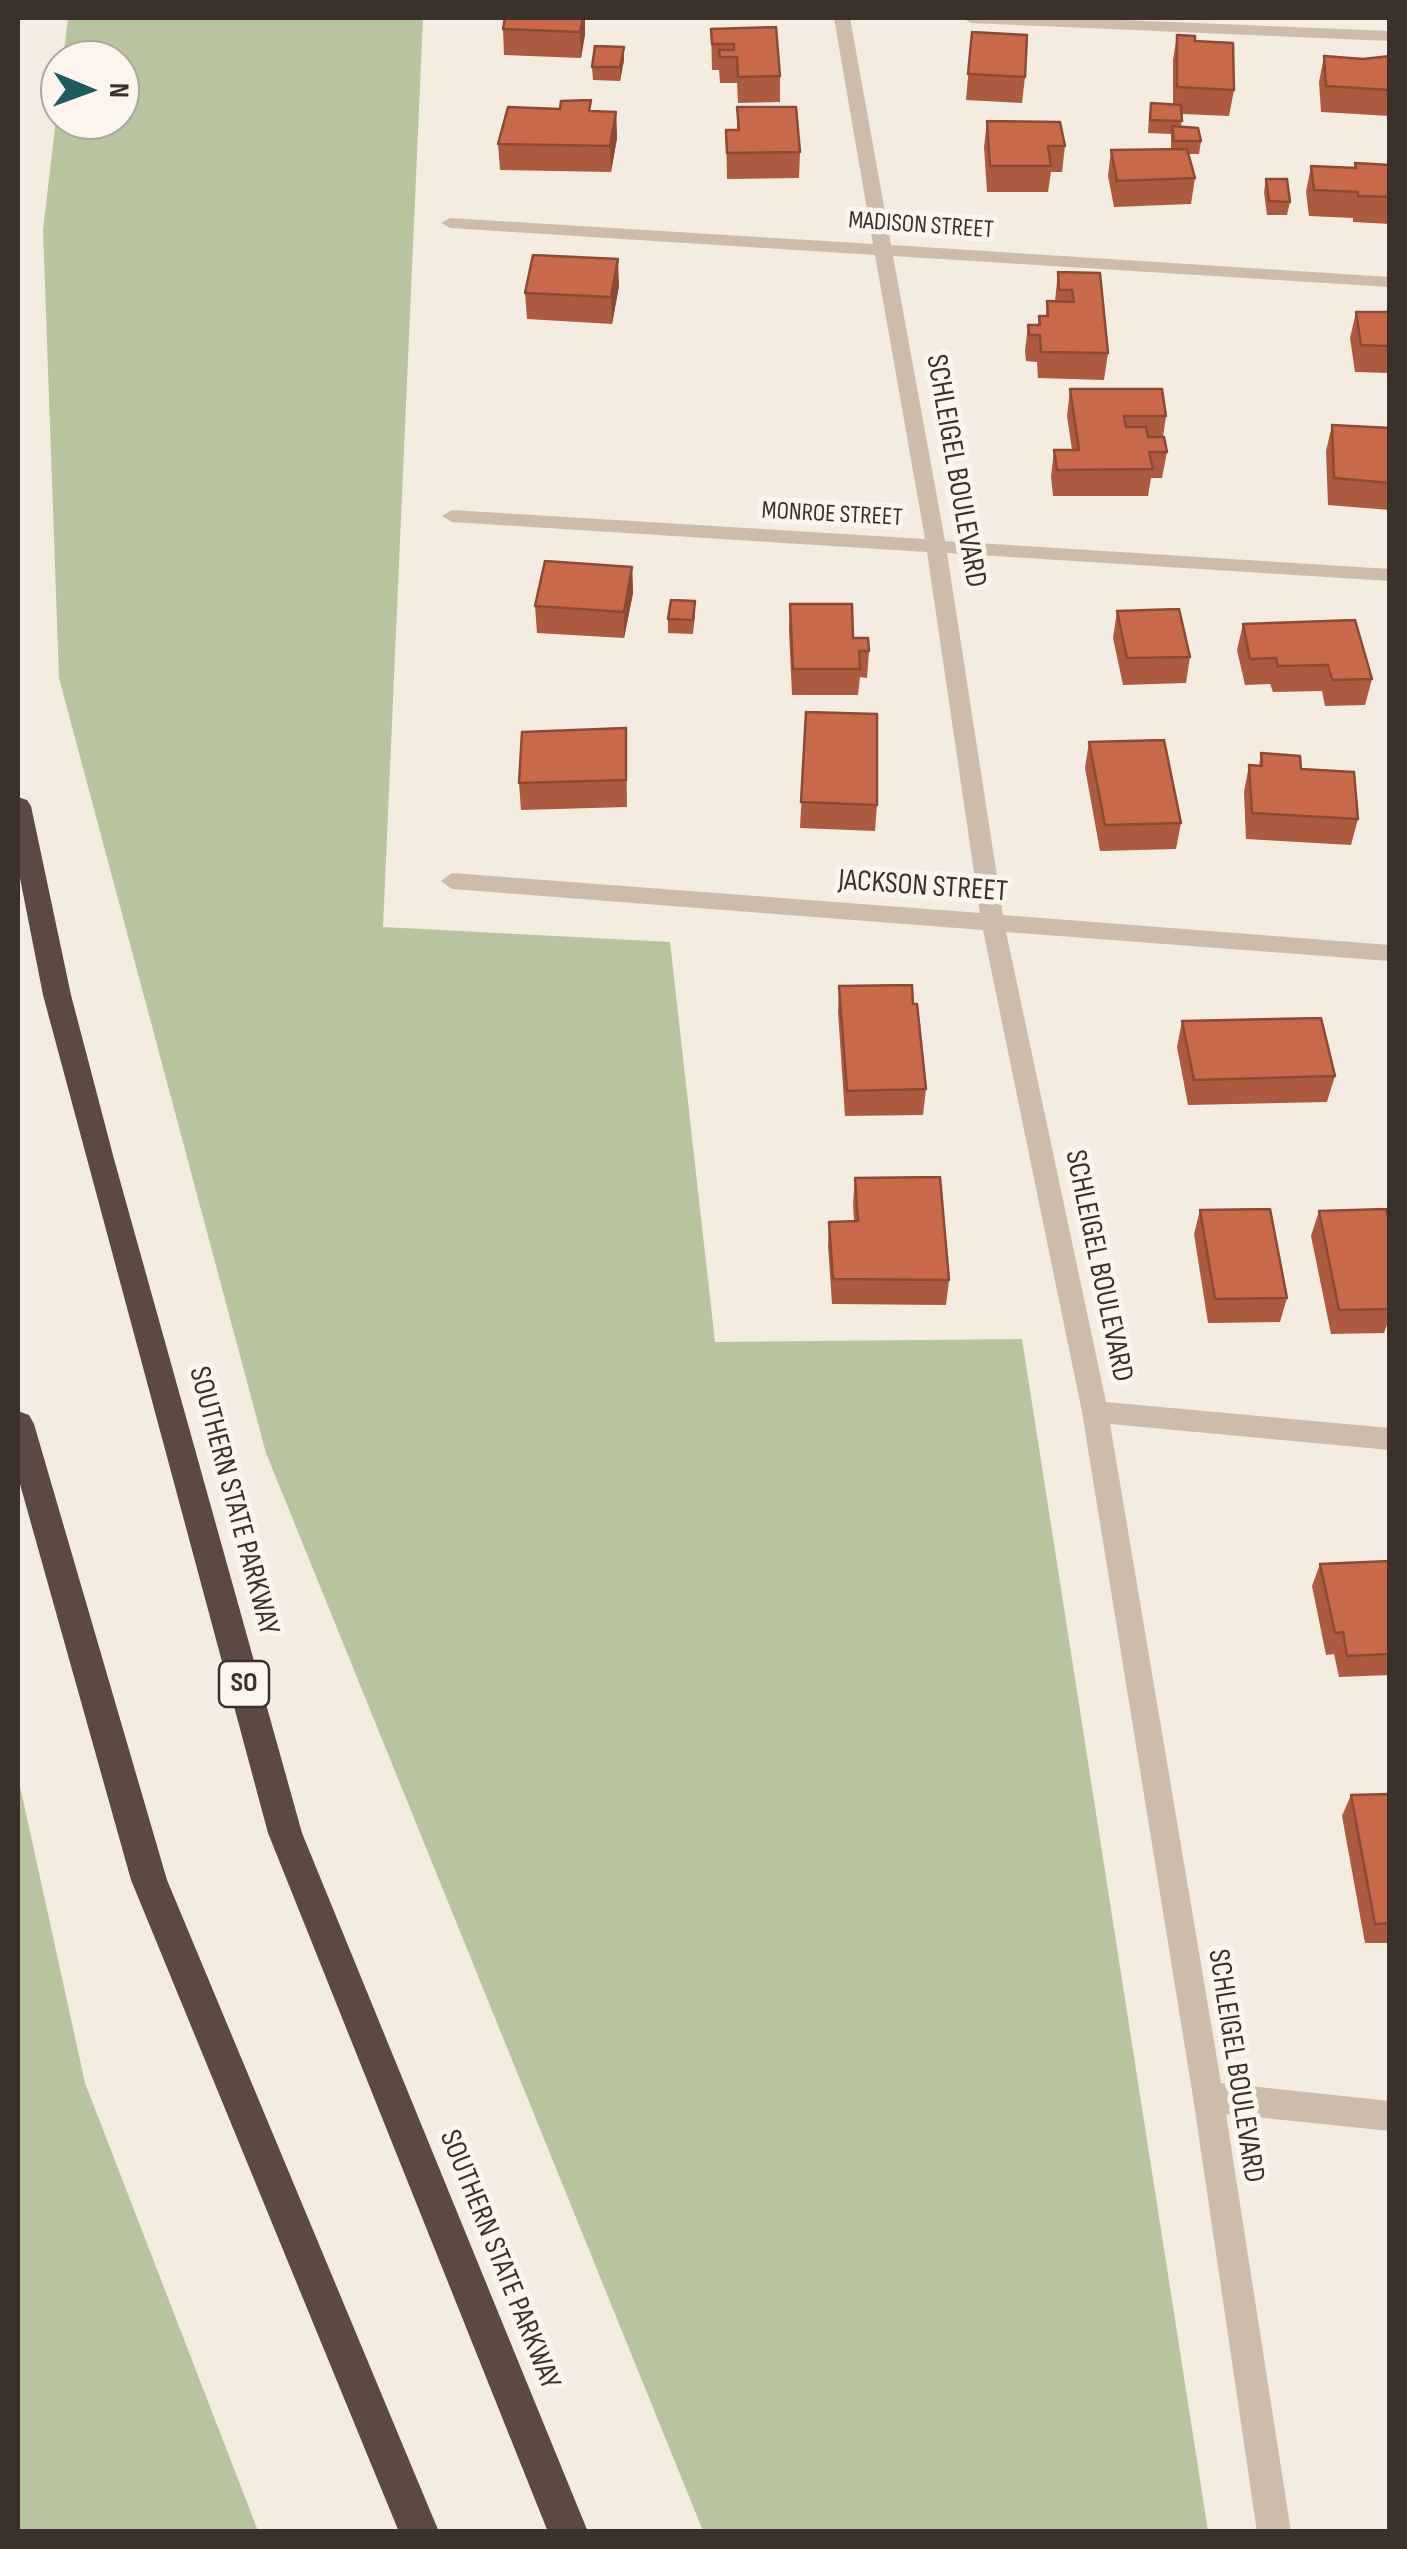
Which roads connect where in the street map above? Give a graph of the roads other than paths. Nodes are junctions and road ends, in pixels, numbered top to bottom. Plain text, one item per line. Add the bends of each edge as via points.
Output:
1 (842, 18) edge
2 (971, 18) edge
3 (1390, 36) edge
4 (450, 222) dead end
5 (884, 248) junction
6 (1390, 282) edge
7 (452, 516) dead end
8 (936, 546) junction
9 (1390, 575) edge
10 (18, 806) edge
11 (452, 882) dead end
12 (993, 922) junction
13 (1390, 953) edge
14 (1095, 1412) junction
15 (18, 1424) edge
16 (1390, 1439) edge
17 (1208, 2097) junction
18 (1390, 2116) edge
19 (419, 2532) edge
20 (568, 2532) edge
21 (1274, 2532) edge

1 - 5 street, SCHLEIGEL BOULEVARD
2 - 3 street
4 - 5 street, MADISON STREET
5 - 6 street, MADISON STREET
5 - 8 street, SCHLEIGEL BOULEVARD
7 - 8 street, MONROE STREET
8 - 9 street, MONROE STREET
8 - 12 street, SCHLEIGEL BOULEVARD
10 - 20 highway, SOUTHERN STATE PARKWAY / SO via 80,1086 285,1833
11 - 12 street, JACKSON STREET
12 - 13 street, JACKSON STREET
12 - 14 street, SCHLEIGEL BOULEVARD
14 - 16 street
14 - 17 street, SCHLEIGEL BOULEVARD
15 - 19 highway via 149,1880
17 - 18 street
17 - 21 street, SCHLEIGEL BOULEVARD

